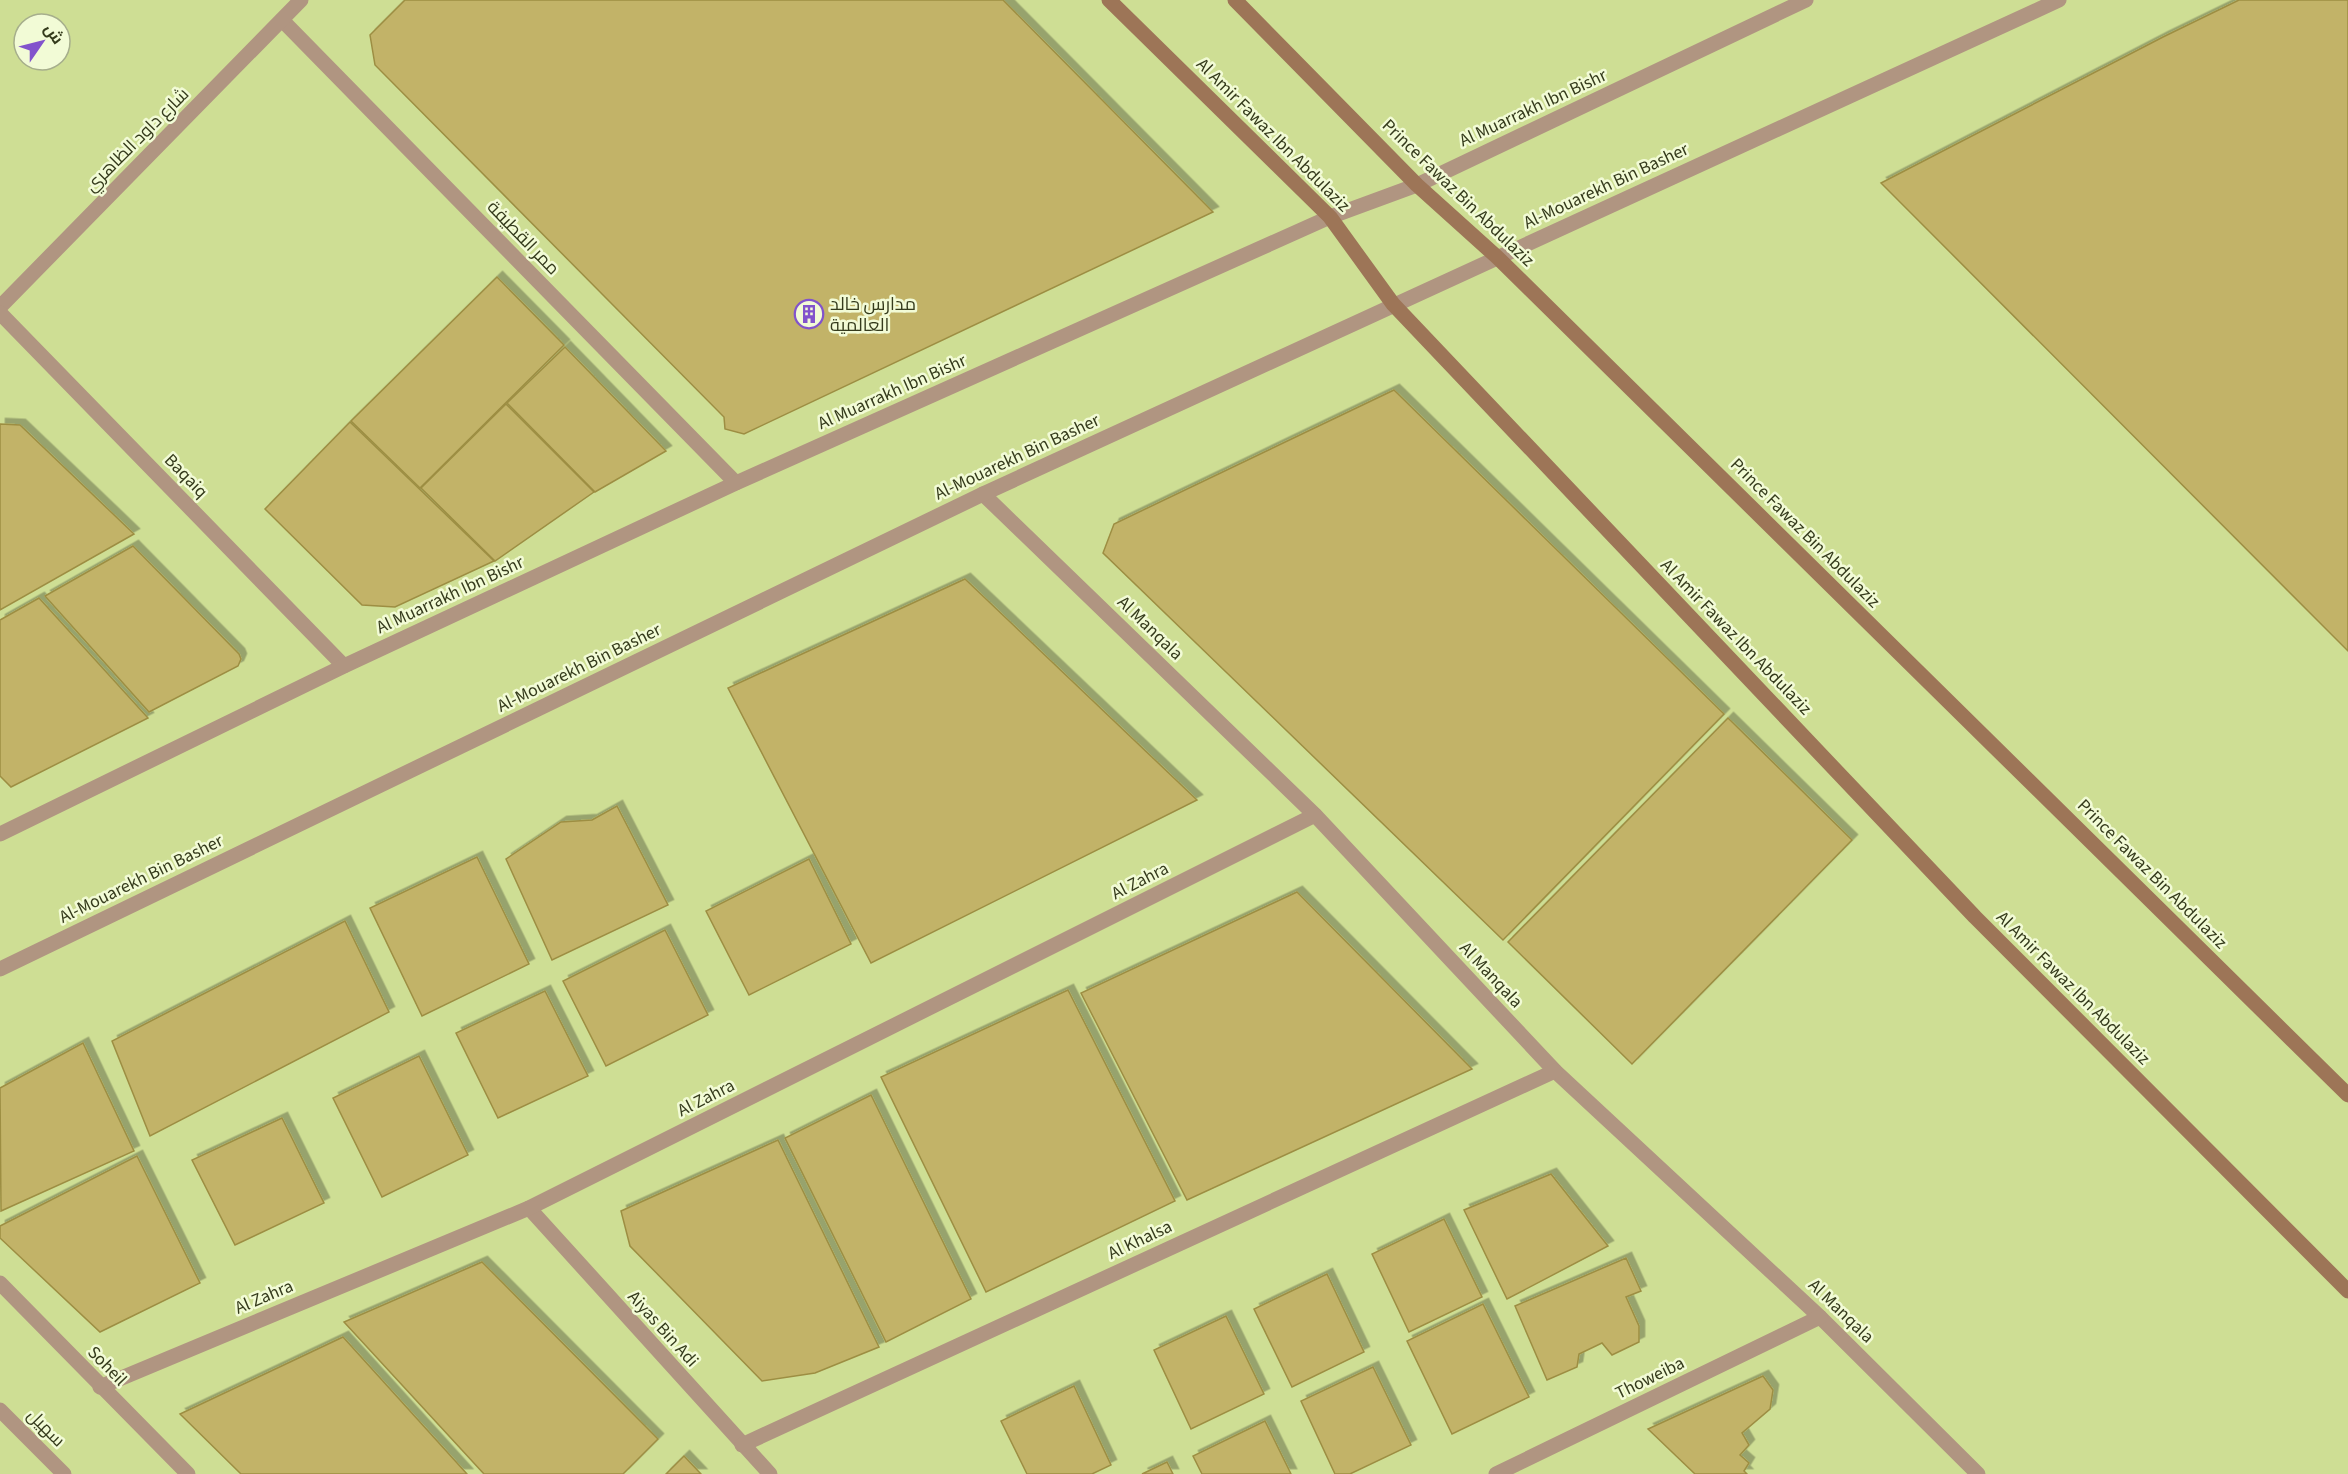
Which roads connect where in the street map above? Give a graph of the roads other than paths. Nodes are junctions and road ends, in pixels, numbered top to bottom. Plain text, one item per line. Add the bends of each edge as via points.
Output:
1 (302, 0) edge
2 (1109, 0) edge
3 (1235, 0) edge
4 (1806, 0) edge
5 (2060, 0) edge
6 (282, 20) junction
7 (1417, 185) junction
8 (1330, 217) junction
9 (1497, 257) junction
10 (1393, 304) junction
11 (0, 307) edge
12 (0, 313) edge
13 (736, 483) junction
14 (983, 494) junction
15 (344, 666) junction
16 (1316, 815) junction
17 (0, 834) edge
18 (0, 969) edge
19 (1555, 1071) junction
20 (2348, 1095) edge
21 (528, 1209) junction
22 (0, 1283) edge
23 (2348, 1291) edge
24 (1820, 1317) junction
25 (100, 1387) junction
26 (0, 1410) edge
27 (742, 1445) junction
28 (64, 1474) edge
29 (189, 1474) edge
30 (770, 1474) edge
31 (1496, 1474) edge
32 (1978, 1474) edge

1 - 6 street, شارع داود الظاهري
2 - 8 main road, Al Amir Fawaz Ibn Abdulaziz
3 - 7 main road, Prince Fawaz Bin Abdulaziz
4 - 7 street, Al Muarrakh Ibn Bishr
5 - 9 street, Al-Mouarekh Bin Basher
6 - 11 street, شارع داود الظاهري
6 - 13 street, ممر القطيفة
7 - 8 street, Al Muarrakh Ibn Bishr
7 - 9 main road, Prince Fawaz Bin Abdulaziz
8 - 10 main road, Al Amir Fawaz Ibn Abdulaziz
8 - 13 street, Al Muarrakh Ibn Bishr
9 - 10 street, Al-Mouarekh Bin Basher
9 - 20 main road, Prince Fawaz Bin Abdulaziz
10 - 14 street, Al-Mouarekh Bin Basher
10 - 23 main road, Al Amir Fawaz Ibn Abdulaziz via 1975,917
12 - 15 street, Baqaiq
13 - 15 street, Al Muarrakh Ibn Bishr
14 - 16 street, Al Manqala
14 - 18 street, Al-Mouarekh Bin Basher
15 - 17 street, Al Muarrakh Ibn Bishr
16 - 19 street, Al Manqala
16 - 21 street, Al Zahra
19 - 24 street, Al Manqala
19 - 27 street, Al Khalsa
21 - 25 street, Al Zahra
21 - 27 street, Aiyas Bin Adi
22 - 25 street, Soheil
24 - 31 street, Thoweiba
24 - 32 street, Al Manqala
25 - 29 street, Soheil
26 - 28 street, سهيل
27 - 30 street, Aiyas Bin Adi

